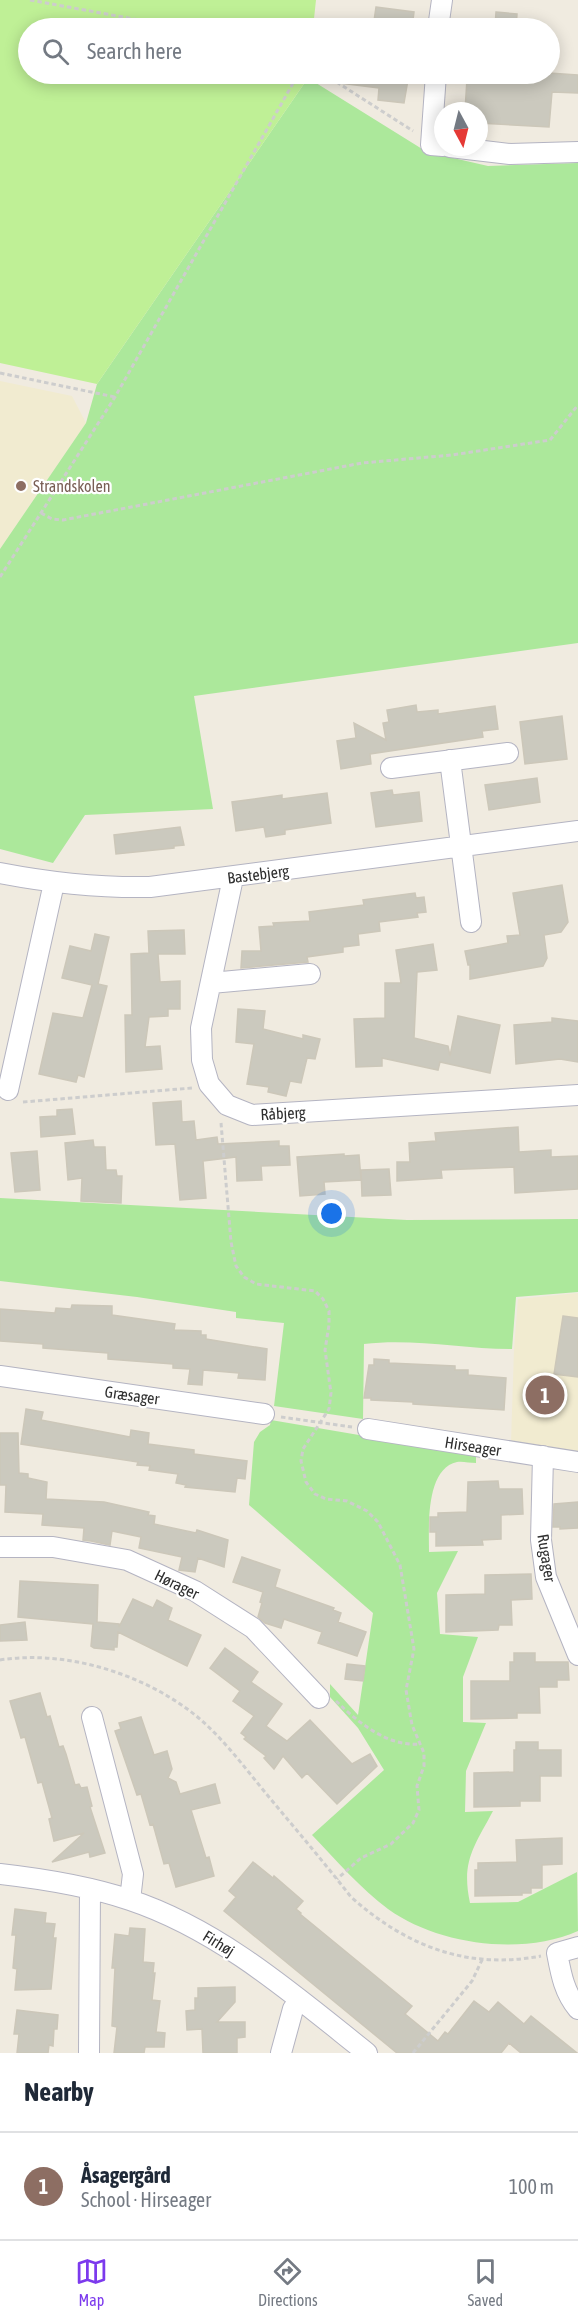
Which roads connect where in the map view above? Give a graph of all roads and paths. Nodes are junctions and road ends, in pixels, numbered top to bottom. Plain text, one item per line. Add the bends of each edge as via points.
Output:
1 (30, 0) edge
2 (442, 0) edge
3 (128, 18) edge
4 (439, 18) edge
5 (293, 84) edge
6 (340, 84) edge
7 (437, 84) edge
8 (438, 102) edge
9 (434, 142) edge
10 (488, 151) edge
11 (578, 152) edge
12 (0, 373) edge
13 (115, 397) junction
14 (578, 405) edge
15 (41, 513) junction
16 (0, 577) edge
17 (508, 753) dead end
18 (450, 760) junction
19 (391, 768) dead end
20 (578, 831) edge
21 (460, 847) junction
22 (0, 873) edge
23 (233, 878) junction
24 (54, 883) junction
25 (471, 922) dead end
26 (310, 974) dead end
27 (211, 983) junction
28 (209, 1084) junction
29 (578, 1095) edge
30 (13, 1096) joint
31 (227, 1105) junction
32 (0, 1376) edge
33 (264, 1414) joint
34 (319, 1423) junction
35 (368, 1430) joint
36 (543, 1456) junction
37 (578, 1462) edge
38 (0, 1547) edge
39 (578, 1655) edge
40 (0, 1660) edge
41 (319, 1698) joint
42 (92, 1717) dead end
43 (420, 1744) junction
44 (0, 1874) edge
45 (338, 1879) junction
46 (90, 1889) junction
47 (130, 1900) junction
48 (578, 1947) edge
49 (557, 1953) junction
50 (482, 1960) junction
51 (300, 2000) junction
52 (578, 2009) edge
53 (89, 2053) edge
54 (281, 2053) edge
55 (367, 2053) edge
56 (413, 2053) edge

1 - 3 path
2 - 4 street
5 - 13 path
6 - 9 path
7 - 8 street
10 - 11 street
12 - 13 path
13 - 15 path
14 - 15 path via 550,440 362,464 63,520
15 - 16 path
17 - 18 street
18 - 19 street
18 - 21 street
20 - 21 street, Bastebjerg
21 - 23 street, Bastebjerg
21 - 25 street
22 - 24 street, Bastebjerg
23 - 24 street, Bastebjerg via 150,887
23 - 27 street
24 - 30 street
26 - 27 street
27 - 28 street via 201,1028 202,1060
28 - 30 path via 194,1088
28 - 31 street
29 - 31 street, Råbjerg via 252,1115
31 - 34 path via 221,1118 222,1140 236,1266 256,1284 315,1291 329,1311 325,1350 331,1393 329,1409
32 - 33 street, Græsager
33 - 34 path
34 - 35 path
34 - 43 path via 303,1449 301,1461 306,1482 315,1494 347,1501 367,1511 378,1522 400,1565 414,1648 406,1690
35 - 36 street, Hirseager
36 - 37 street, Hirseager
36 - 39 street, Rugager via 542,1540 546,1577
38 - 41 street, Hørager via 53,1547 127,1560 195,1591 253,1628
40 - 45 path via 47,1659 85,1664 130,1678 189,1711 218,1736
41 - 43 path via 331,1697 359,1723 380,1735 409,1745
42 - 47 street via 134,1874
43 - 45 path via 424,1766 417,1786 419,1810 413,1823 391,1845 361,1858
44 - 46 street, Firhøj
45 - 50 path via 374,1918 407,1938 444,1953
46 - 47 street, Firhøj
46 - 53 street
47 - 51 street, Firhøj via 182,1921 227,1946
48 - 49 street
49 - 50 path via 520,1960
49 - 52 street via 568,1997
50 - 56 path via 472,1981
51 - 54 street via 293,2009
51 - 55 street, Firhøj

